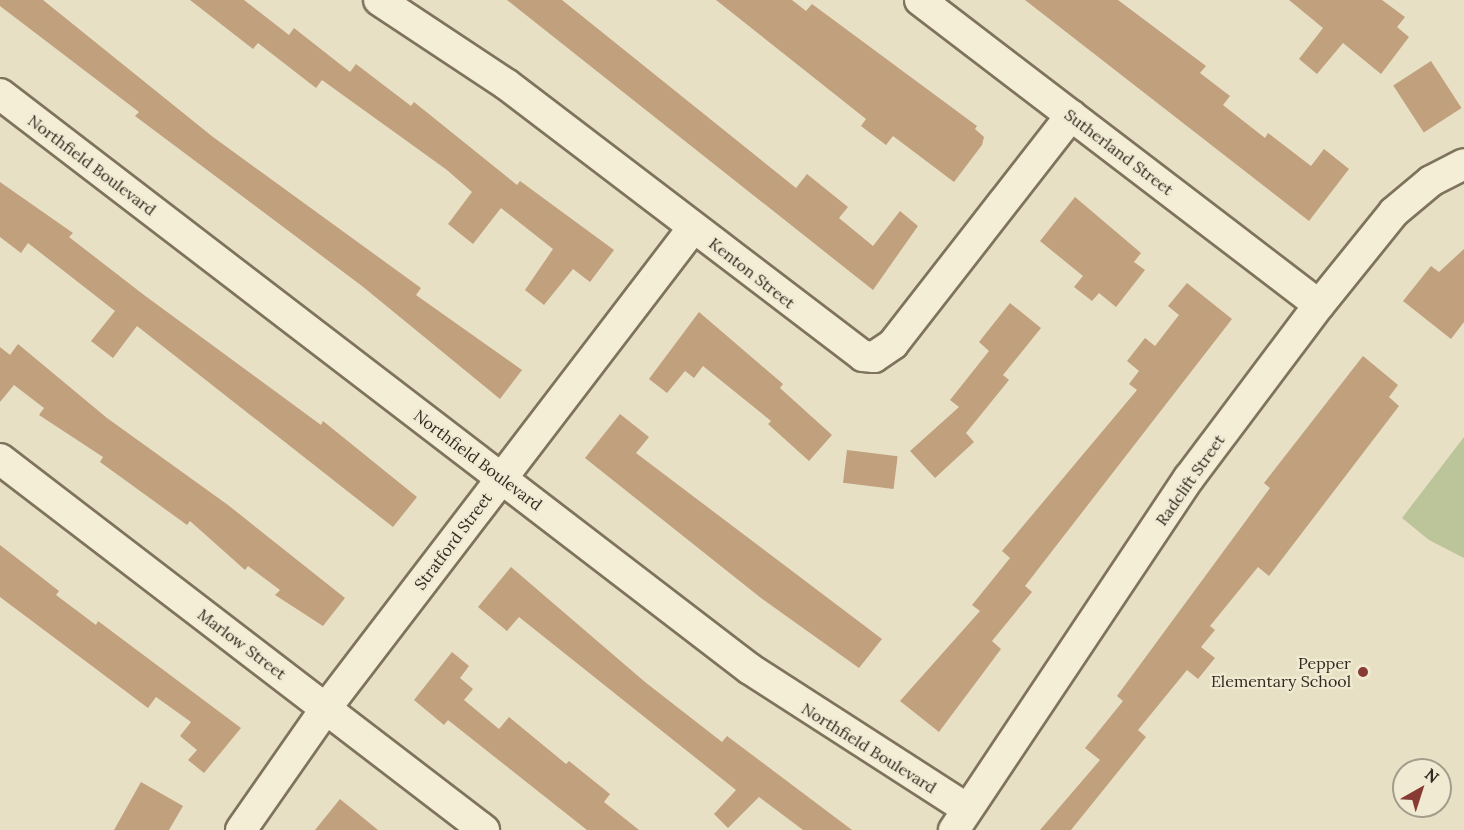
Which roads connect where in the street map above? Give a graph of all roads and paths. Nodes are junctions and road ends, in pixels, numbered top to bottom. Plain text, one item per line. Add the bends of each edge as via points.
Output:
1 (379, 0) edge
2 (920, 0) edge
3 (0, 94) edge
4 (1071, 115) junction
5 (1464, 164) edge
6 (693, 228) junction
7 (1318, 305) junction
8 (0, 459) edge
9 (502, 478) junction
10 (326, 708) junction
11 (961, 819) edge
12 (241, 830) edge
13 (484, 830) edge

1 - 6 street, Kenton Street via 477,63
2 - 4 street, Sutherland Street
3 - 9 street, Northfield Boulevard
4 - 6 street, Kenton Street via 893,344 874,357 852,350
4 - 7 street, Sutherland Street
5 - 7 street, Radclift Street via 1431,181 1394,212
6 - 9 street, Stratford Street
7 - 11 street, Radclift Street via 1189,478
8 - 10 street, Marlow Street
9 - 10 street, Stratford Street
9 - 11 street, Northfield Boulevard via 781,692
10 - 12 street, Stratford Street
10 - 13 street, Marlow Street

